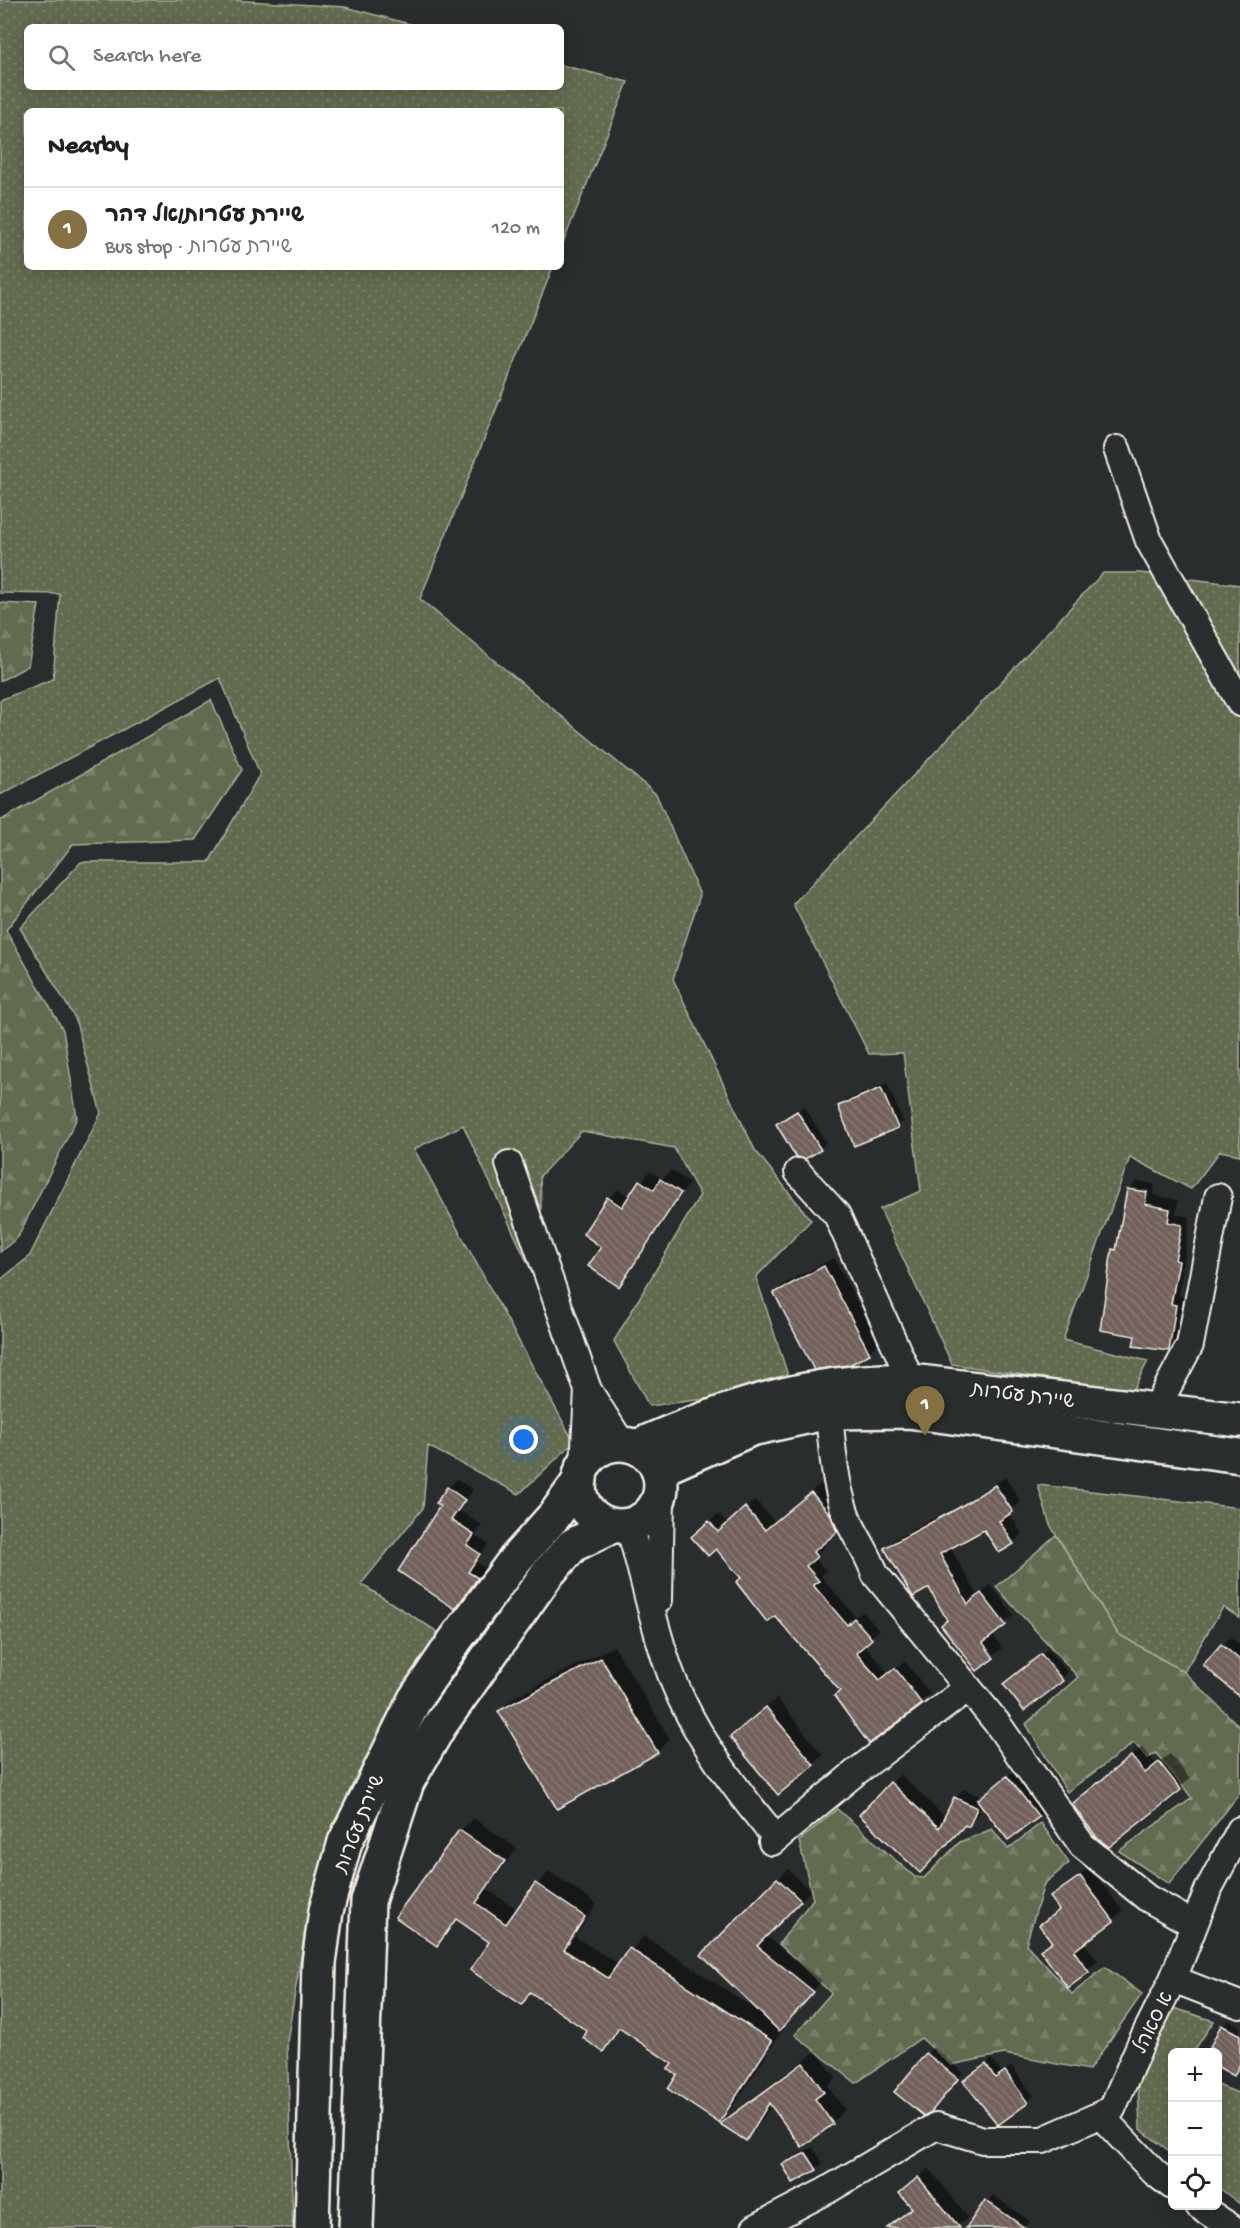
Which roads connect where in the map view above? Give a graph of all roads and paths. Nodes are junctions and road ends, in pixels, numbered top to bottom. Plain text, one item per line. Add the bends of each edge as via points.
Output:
1 (1117, 449) dead end
2 (1240, 703) edge
3 (509, 1164) dead end
4 (798, 1172) dead end
5 (1218, 1197) dead end
6 (911, 1381) junction
7 (588, 1390) junction
8 (1156, 1409) junction
9 (829, 1412) junction
10 (1240, 1420) edge
11 (1240, 1456) edge
12 (644, 1464) junction
13 (582, 1473) junction
14 (617, 1526) junction
15 (659, 1633) junction
16 (968, 1688) junction
17 (1240, 1830) edge
18 (1193, 1924) junction
19 (1173, 1979) junction
20 (1240, 2006) edge
21 (1100, 2115) junction
22 (1168, 2182) edge
23 (1206, 2210) edge
24 (1228, 2227) edge
25 (312, 2228) edge
26 (356, 2228) edge
27 (755, 2228) edge

1 - 2 street via 1149,541
3 - 7 street
4 - 6 street via 837,1215
5 - 8 street via 1190,1345
6 - 8 main road, שיירת עטרות
6 - 12 main road, שיירת עטרות via 876,1380 793,1392 701,1418
7 - 12 street
7 - 13 street
8 - 10 main road, שיירת עטרות
9 - 11 main road, שיירת עטרות via 908,1411
9 - 12 main road, שיירת עטרות via 751,1429
9 - 16 street via 833,1470 846,1514 875,1574
12 - 13 main road via 608,1446 592,1455
12 - 14 main road via 646,1517
12 - 15 street
13 - 14 main road via 584,1504 593,1516
13 - 25 main road, שיירת עטרות via 555,1515 514,1561 415,1699 345,1842 326,1911 319,1963
14 - 15 street via 631,1533
14 - 26 main road, שיירת עטרות via 573,1545 547,1574 453,1706 407,1782 368,1901
15 - 16 street via 668,1666 695,1723 769,1834
16 - 18 street via 1082,1845 1147,1898
17 - 18 street, א סאהל
18 - 19 street, א סאהל
19 - 20 street
19 - 21 street, א סאהל via 1112,2109
21 - 22 street
21 - 27 street via 1043,2140 983,2140 936,2126
23 - 24 street

